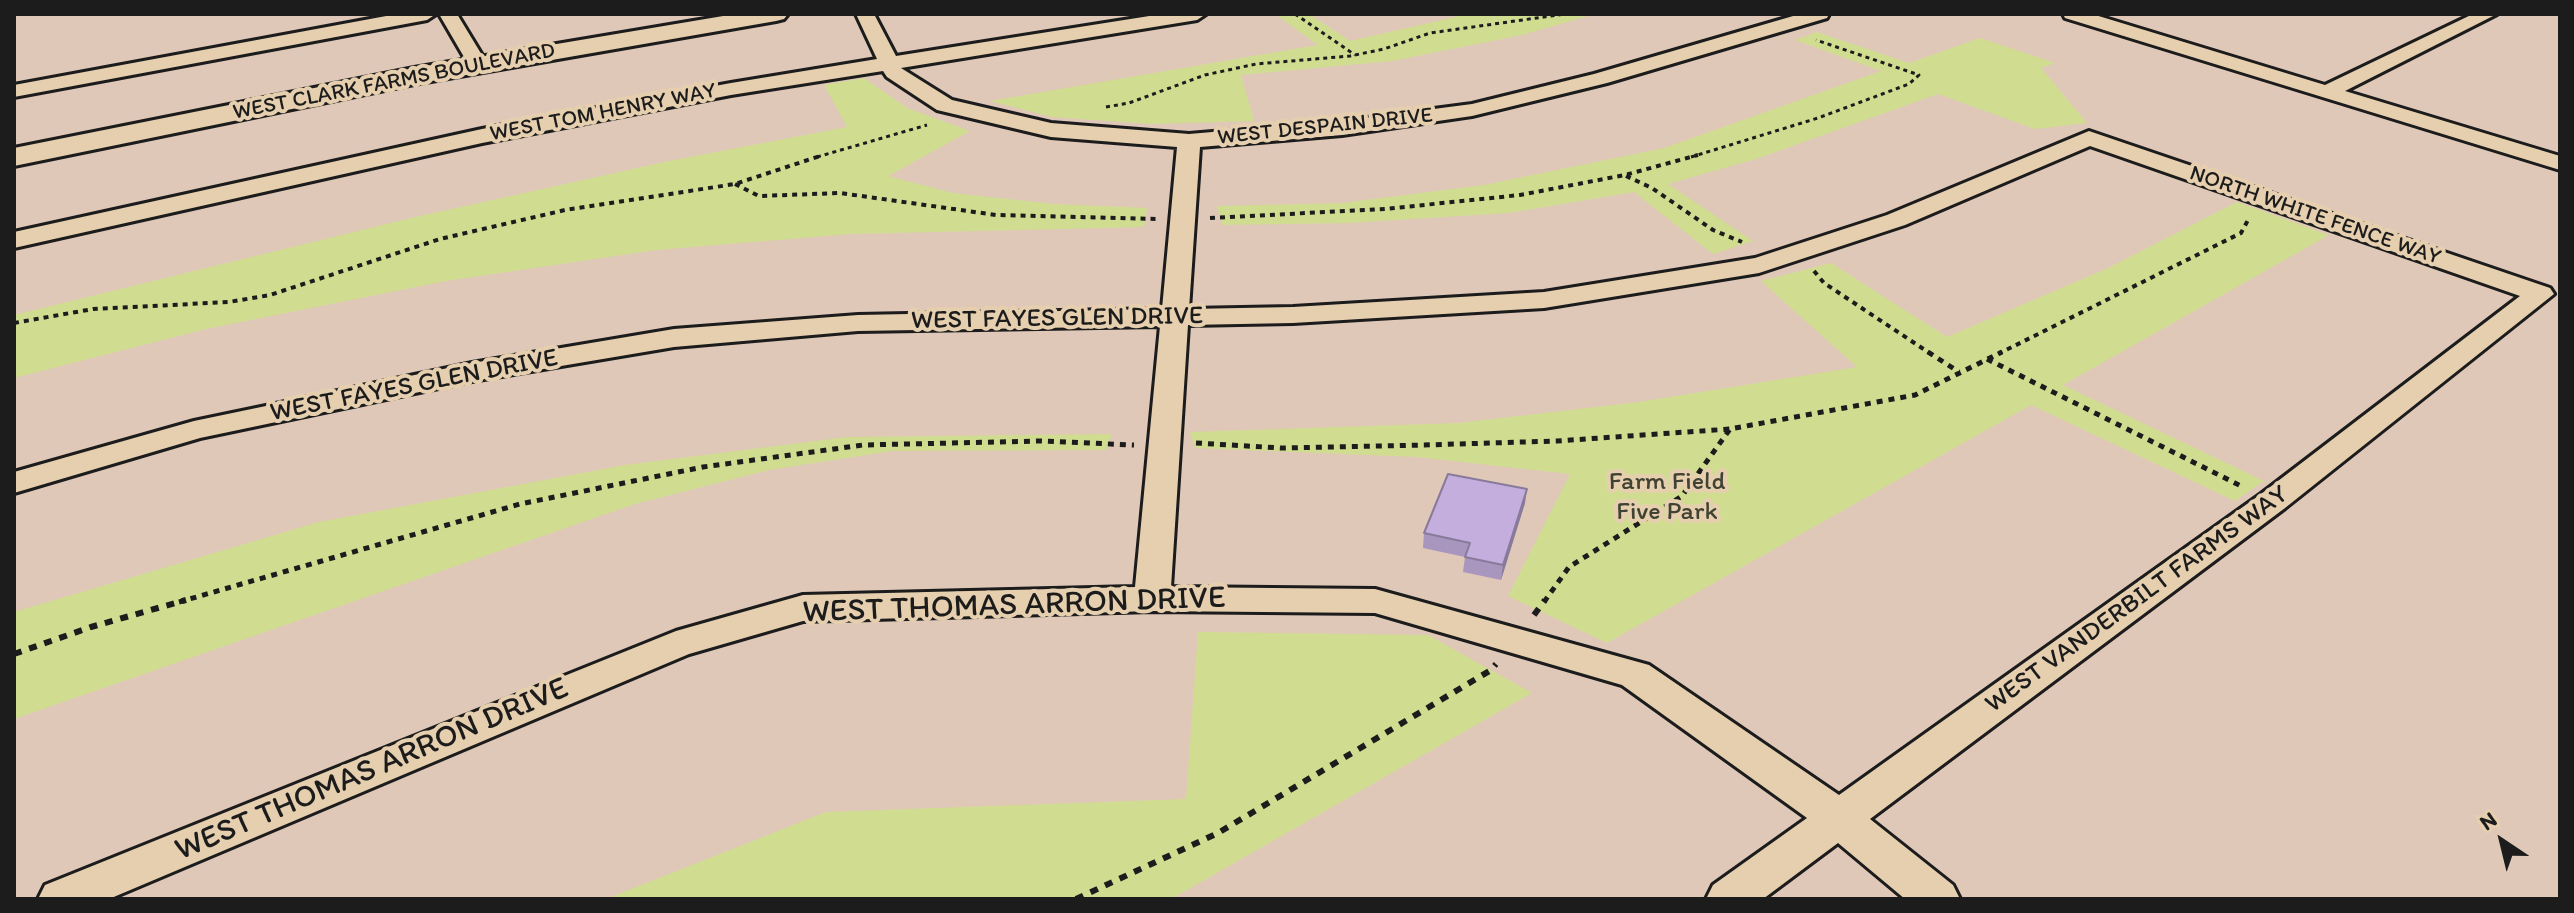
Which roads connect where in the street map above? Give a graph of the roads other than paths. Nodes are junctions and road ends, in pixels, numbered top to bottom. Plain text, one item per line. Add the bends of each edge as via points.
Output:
1 (427, 14) edge
2 (448, 14) edge
3 (776, 14) edge
4 (865, 14) edge
5 (1197, 14) edge
6 (1747, 14) edge
7 (1820, 14) edge
8 (2072, 14) edge
9 (2488, 14) edge
10 (1777, 28) junction
11 (889, 62) junction
12 (478, 65) junction
13 (14, 91) edge
14 (2326, 92) junction
15 (2089, 138) joint
16 (1189, 141) junction
17 (14, 157) edge
18 (2560, 163) edge
19 (14, 240) edge
20 (2540, 294) joint
21 (1174, 317) junction
22 (14, 483) edge
23 (1152, 599) junction
24 (1838, 819) junction
25 (61, 899) edge
26 (1729, 899) edge
27 (1937, 899) edge

1 - 13 street
2 - 12 street
3 - 12 street, WEST CLARK FARMS BOULEVARD
4 - 11 street, WEST DESPAIN DRIVE
5 - 11 street, WEST TOM HENRY WAY
6 - 10 street
7 - 10 street, WEST DESPAIN DRIVE
8 - 14 street
9 - 14 street
10 - 16 street, WEST DESPAIN DRIVE via 1472,110
11 - 16 street, WEST DESPAIN DRIVE via 894,73 945,105 1051,130
11 - 19 street, WEST TOM HENRY WAY via 482,136
12 - 17 street, WEST CLARK FARMS BOULEVARD
14 - 18 street
15 - 20 street, NORTH WHITE FENCE WAY
15 - 21 street, WEST FAYES GLEN DRIVE via 1896,220 1759,265 1544,300
16 - 21 street
20 - 24 street, WEST VANDERBILT FARMS WAY via 2273,501
21 - 22 street, WEST FAYES GLEN DRIVE via 858,323 674,338 472,372 194,430
21 - 23 street
23 - 24 street, WEST THOMAS ARRON DRIVE via 1375,601 1635,675
23 - 25 street, WEST THOMAS ARRON DRIVE via 803,608 676,644
24 - 26 street, WEST VANDERBILT FARMS WAY
24 - 27 street, WEST THOMAS ARRON DRIVE

